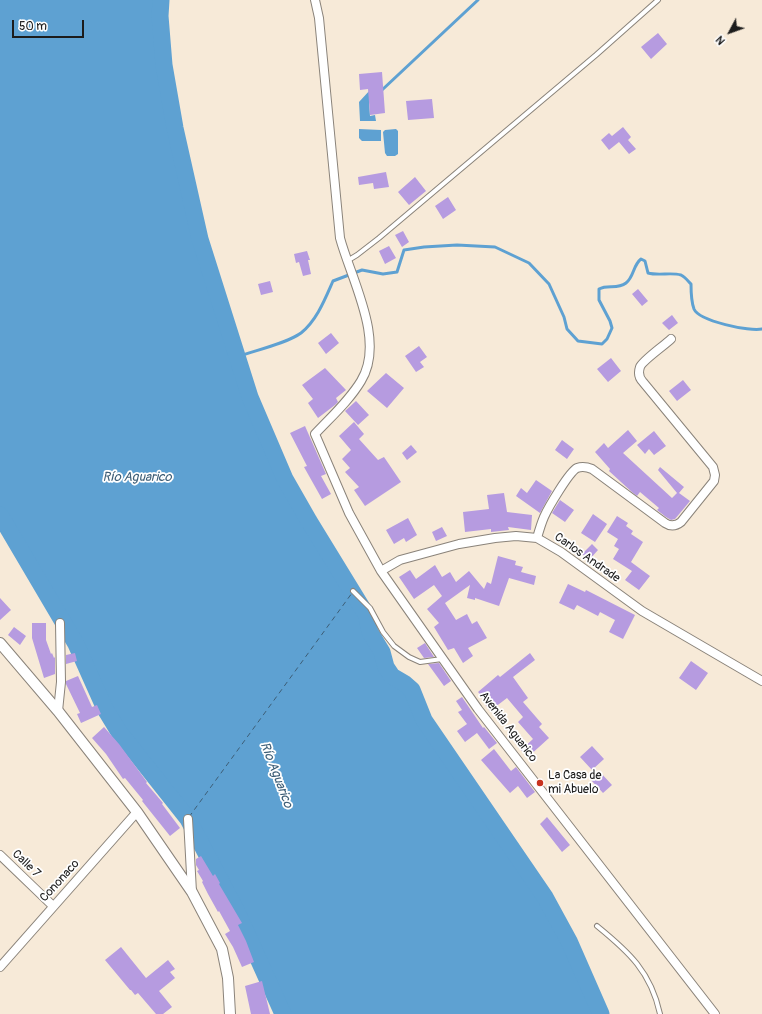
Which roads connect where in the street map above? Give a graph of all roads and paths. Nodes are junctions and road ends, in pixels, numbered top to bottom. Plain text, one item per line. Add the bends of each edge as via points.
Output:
1 (315, 0) edge
2 (658, 0) edge
3 (346, 261) junction
4 (671, 339) dead end
5 (537, 538) junction
6 (382, 571) junction
7 (353, 591) dead end
8 (60, 623) dead end
9 (0, 643) edge
10 (442, 659) junction
11 (762, 681) edge
12 (58, 711) junction
13 (137, 812) junction
14 (188, 819) dead end
15 (0, 855) edge
16 (192, 892) junction
17 (53, 906) junction
18 (597, 926) dead end
19 (0, 967) edge
20 (230, 1014) edge
21 (660, 1014) edge
22 (715, 1014) edge

1 - 3 street via 319,18 340,238
2 - 3 lane via 379,238
3 - 6 street, Avenida Aguarico via 363,305 369,335 369,362 362,380 350,397 315,434 349,513
4 - 5 street via 641,365 639,376 713,467 714,481 681,522 670,526 592,469 579,467 554,500 544,517
5 - 6 street, Carlos Andrade via 516,536 458,544 400,560
5 - 11 street, Carlos Andrade via 562,552 642,610
6 - 10 street, Avenida Aguarico
7 - 10 lane via 370,608 394,646 420,662
8 - 12 street via 61,682
9 - 12 street
10 - 22 street, Avenida Aguarico
12 - 13 street
13 - 16 street
13 - 17 street, Cononaco
14 - 16 street
15 - 17 street, Calle 7
16 - 20 street via 222,949 228,978
17 - 19 street, Cononaco
18 - 21 lane via 627,951 645,975 657,997

